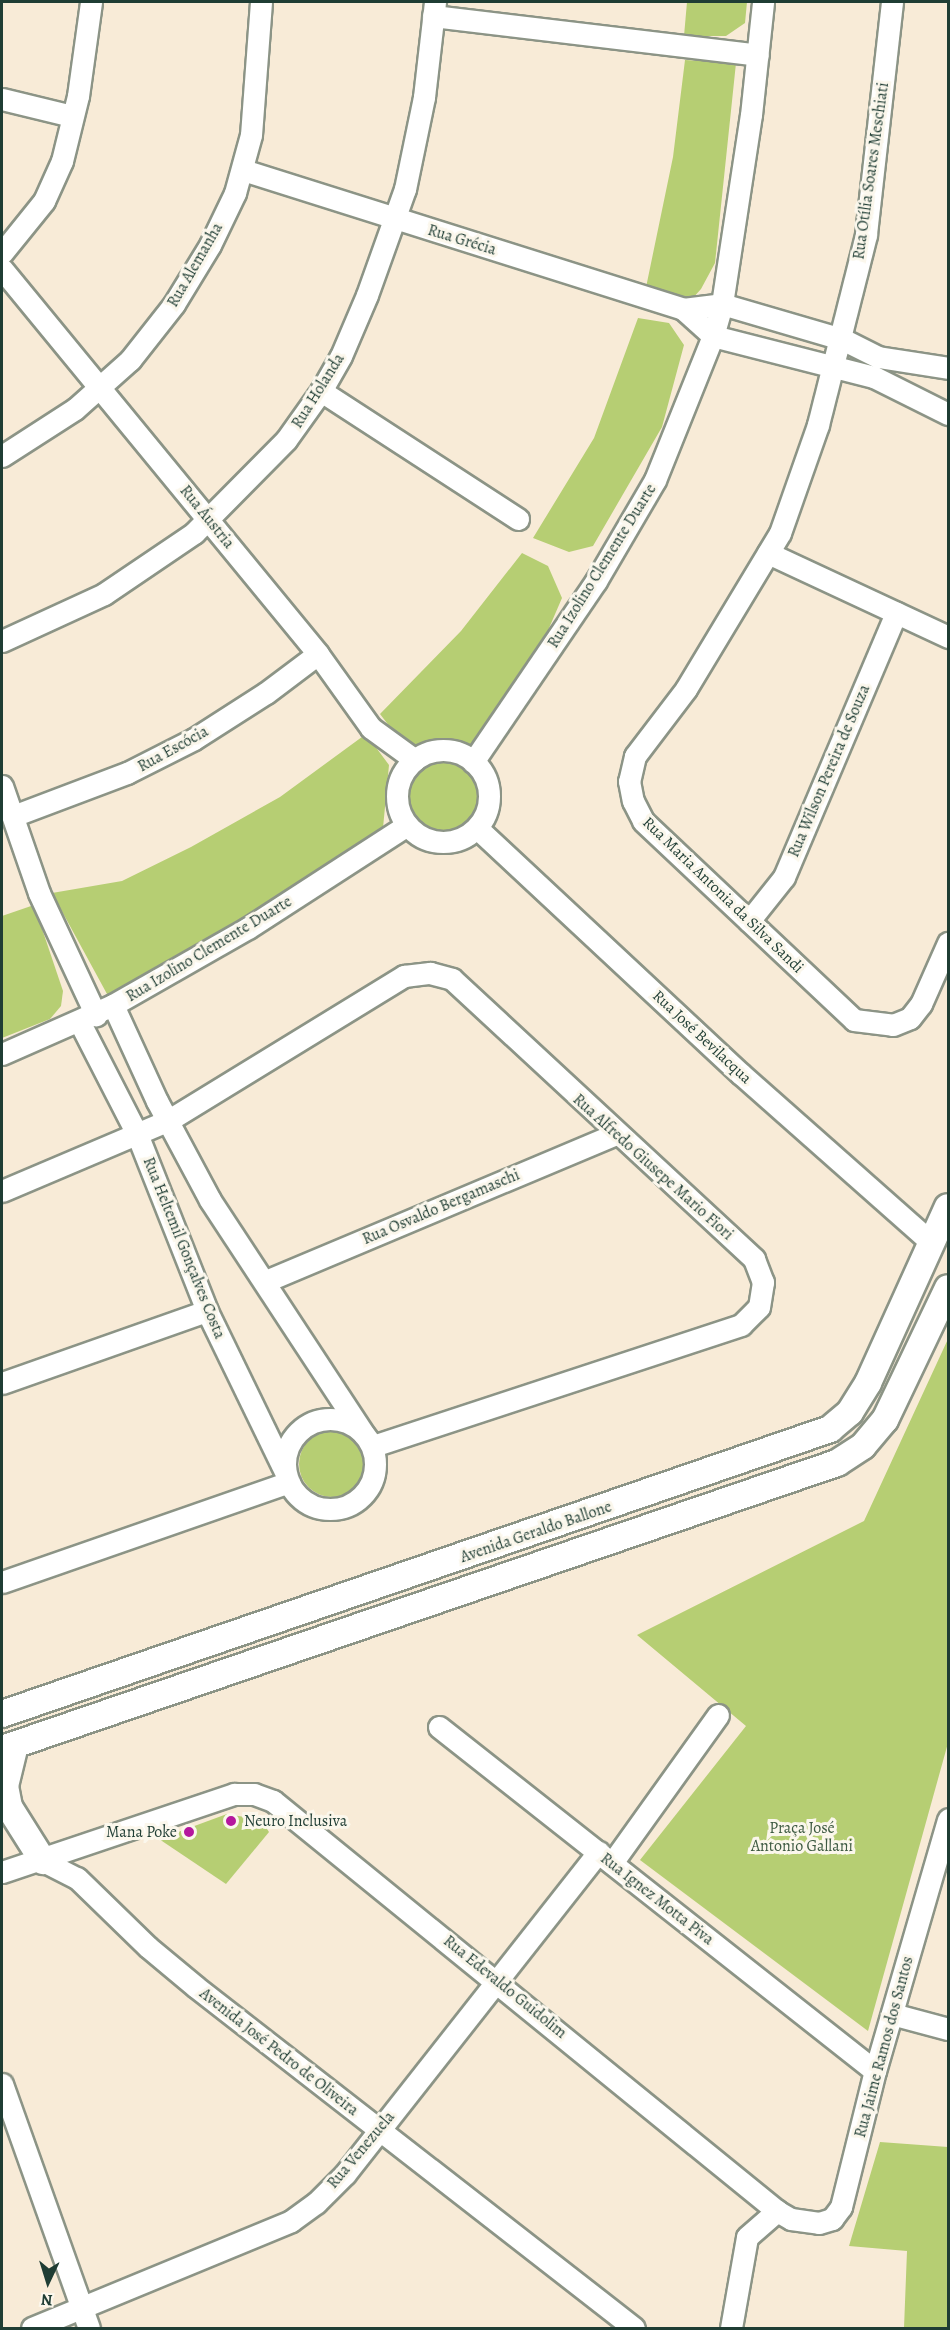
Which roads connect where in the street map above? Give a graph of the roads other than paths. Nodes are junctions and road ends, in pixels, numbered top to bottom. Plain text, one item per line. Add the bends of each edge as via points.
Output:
1 (91, 2) edge
2 (261, 2) edge
3 (763, 2) edge
4 (892, 2) edge
5 (434, 8) edge
6 (758, 55) junction
7 (2, 99) edge
8 (72, 116) junction
9 (243, 170) junction
10 (395, 219) junction
11 (2, 253) edge
12 (2, 268) edge
13 (722, 304) junction
14 (683, 309) junction
15 (712, 336) junction
16 (842, 339) junction
17 (834, 366) junction
18 (948, 368) edge
19 (102, 387) junction
20 (321, 391) junction
21 (948, 414) edge
22 (2, 456) edge
23 (518, 519) dead end
24 (208, 520) junction
25 (768, 553) junction
26 (896, 613) junction
27 (948, 637) edge
28 (2, 641) edge
29 (318, 654) junction
30 (415, 760) junction
31 (473, 762) junction
32 (2, 786) edge
33 (13, 816) junction
34 (408, 825) junction
35 (477, 828) junction
36 (749, 921) junction
37 (948, 943) edge
38 (96, 1014) junction
39 (2, 1054) edge
40 (169, 1120) junction
41 (137, 1134) junction
42 (616, 1134) junction
43 (2, 1191) edge
44 (948, 1207) edge
45 (931, 1242) junction
46 (266, 1281) junction
47 (948, 1288) edge
48 (207, 1311) junction
49 (2, 1383) edge
50 (368, 1440) junction
51 (287, 1478) junction
52 (2, 1582) edge
53 (2, 1714) edge
54 (718, 1715) dead end
55 (439, 1727) dead end
56 (8, 1747) edge
57 (948, 1819) edge
58 (2, 1830) edge
59 (605, 1858) junction
60 (43, 1861) junction
61 (2, 1872) edge
62 (498, 1980) junction
63 (892, 2014) junction
64 (948, 2030) edge
65 (875, 2071) junction
66 (2, 2084) edge
67 (379, 2131) junction
68 (750, 2189) joint
69 (777, 2211) junction
70 (85, 2319) edge
71 (32, 2328) edge
72 (634, 2328) edge
73 (731, 2328) edge

1 - 8 street
2 - 9 street, Rua Alemanha via 251,135
3 - 6 street, Rua Izolino Clemente Duarte
4 - 16 street, Rua Otília Soares Meschiati via 866,235
5 - 6 street
5 - 10 street, Rua Holanda via 424,97
6 - 13 street, Rua Izolino Clemente Duarte
7 - 8 street
8 - 11 street via 62,161 44,201
9 - 10 street, Rua Grécia
9 - 19 street, Rua Alemanha via 210,244 174,304 130,360
10 - 14 street, Rua Grécia
10 - 20 street, Rua Holanda via 341,356
12 - 19 street, Rua Áustria
13 - 14 street, Rua Grécia
13 - 15 street, Rua Izolino Clemente Duarte
13 - 16 street
14 - 15 street, Rua Grécia
15 - 17 street
15 - 31 street, Rua Izolino Clemente Duarte via 656,480 596,581
16 - 17 street, Rua Maria Antonia da Silva Sandi
16 - 18 street via 878,357
17 - 21 street via 874,377
17 - 25 street, Rua Maria Antonia da Silva Sandi via 780,533
19 - 22 street, Rua Alemanha via 32,439
19 - 24 street, Rua Áustria
20 - 23 street
20 - 24 street, Rua Holanda via 286,441
24 - 28 street, Rua Holanda via 104,594
24 - 29 street, Rua Áustria
25 - 26 street
25 - 36 street, Rua Maria Antonia da Silva Sandi via 686,689 635,756 629,781 643,821
26 - 27 street
26 - 36 street, Rua Wilson Pereira de Souza via 784,877
29 - 30 street, Rua Áustria via 371,728
29 - 33 street, Rua Escócia via 194,739 128,773
30 - 31 street via 441,750 455,752
30 - 34 street via 402,777 397,798
31 - 35 street via 487,782 489,794 488,806
32 - 33 street
33 - 38 street via 39,893
34 - 35 street via 419,836 450,842
34 - 38 street, Rua Izolino Clemente Duarte via 248,928
35 - 45 street, Rua José Bevilacqua via 741,1074
36 - 37 street, Rua Maria Antonia da Silva Sandi via 854,1020 874,1025 893,1025 910,1018 921,1004
38 - 39 street, Rua Izolino Clemente Duarte
38 - 40 street
38 - 41 street, Rua Heltemil Gonçalves Costa
40 - 41 street, Rua Alfredo Giusepe Mario Fiori
40 - 42 street, Rua Alfredo Giusepe Mario Fiori via 404,975 430,973 452,979
40 - 46 street via 210,1200
41 - 43 street, Rua Alfredo Giusepe Mario Fiori
41 - 48 street, Rua Heltemil Gonçalves Costa
42 - 46 street, Rua Osvaldo Bergamaschi
42 - 50 street, Rua Alfredo Giusepe Mario Fiori via 754,1259 763,1282 759,1307 741,1325
44 - 45 street, Avenida Geraldo Ballone
45 - 53 street, Avenida Geraldo Ballone via 868,1383 850,1412 830,1429
46 - 50 street
47 - 56 street, Avenida Geraldo Ballone via 885,1420 863,1446 837,1463
48 - 49 street
48 - 51 street, Rua Heltemil Gonçalves Costa
50 - 51 street via 338,1419 309,1424 289,1445
50 - 51 street via 374,1477 355,1502 325,1509 310,1504
51 - 52 street
54 - 59 street, Rua Venezuela
55 - 59 street, Rua Ignez Motta Piva
56 - 60 street via 5,1786 9,1807
57 - 63 street, Rua Jaime Ramos dos Santos
58 - 60 street
59 - 62 street, Rua Venezuela
59 - 65 street, Rua Ignez Motta Piva
60 - 61 street
60 - 62 street, Rua Edevaldo Guidolim via 214,1799 254,1794 273,1801
60 - 67 street, Avenida José Pedro de Oliveira via 77,1878 148,1947
62 - 67 street, Rua Venezuela
62 - 68 street, Rua Edevaldo Guidolim
63 - 64 street
63 - 65 street, Rua Jaime Ramos dos Santos
65 - 69 street, Rua Jaime Ramos dos Santos via 842,2207 832,2219 819,2223
66 - 70 street
67 - 70 street, Rua Venezuela via 345,2174 291,2221
67 - 72 street, Avenida José Pedro de Oliveira
68 - 69 street, Rua Jaime Ramos dos Santos
69 - 73 street via 747,2237
70 - 71 street, Rua Venezuela

